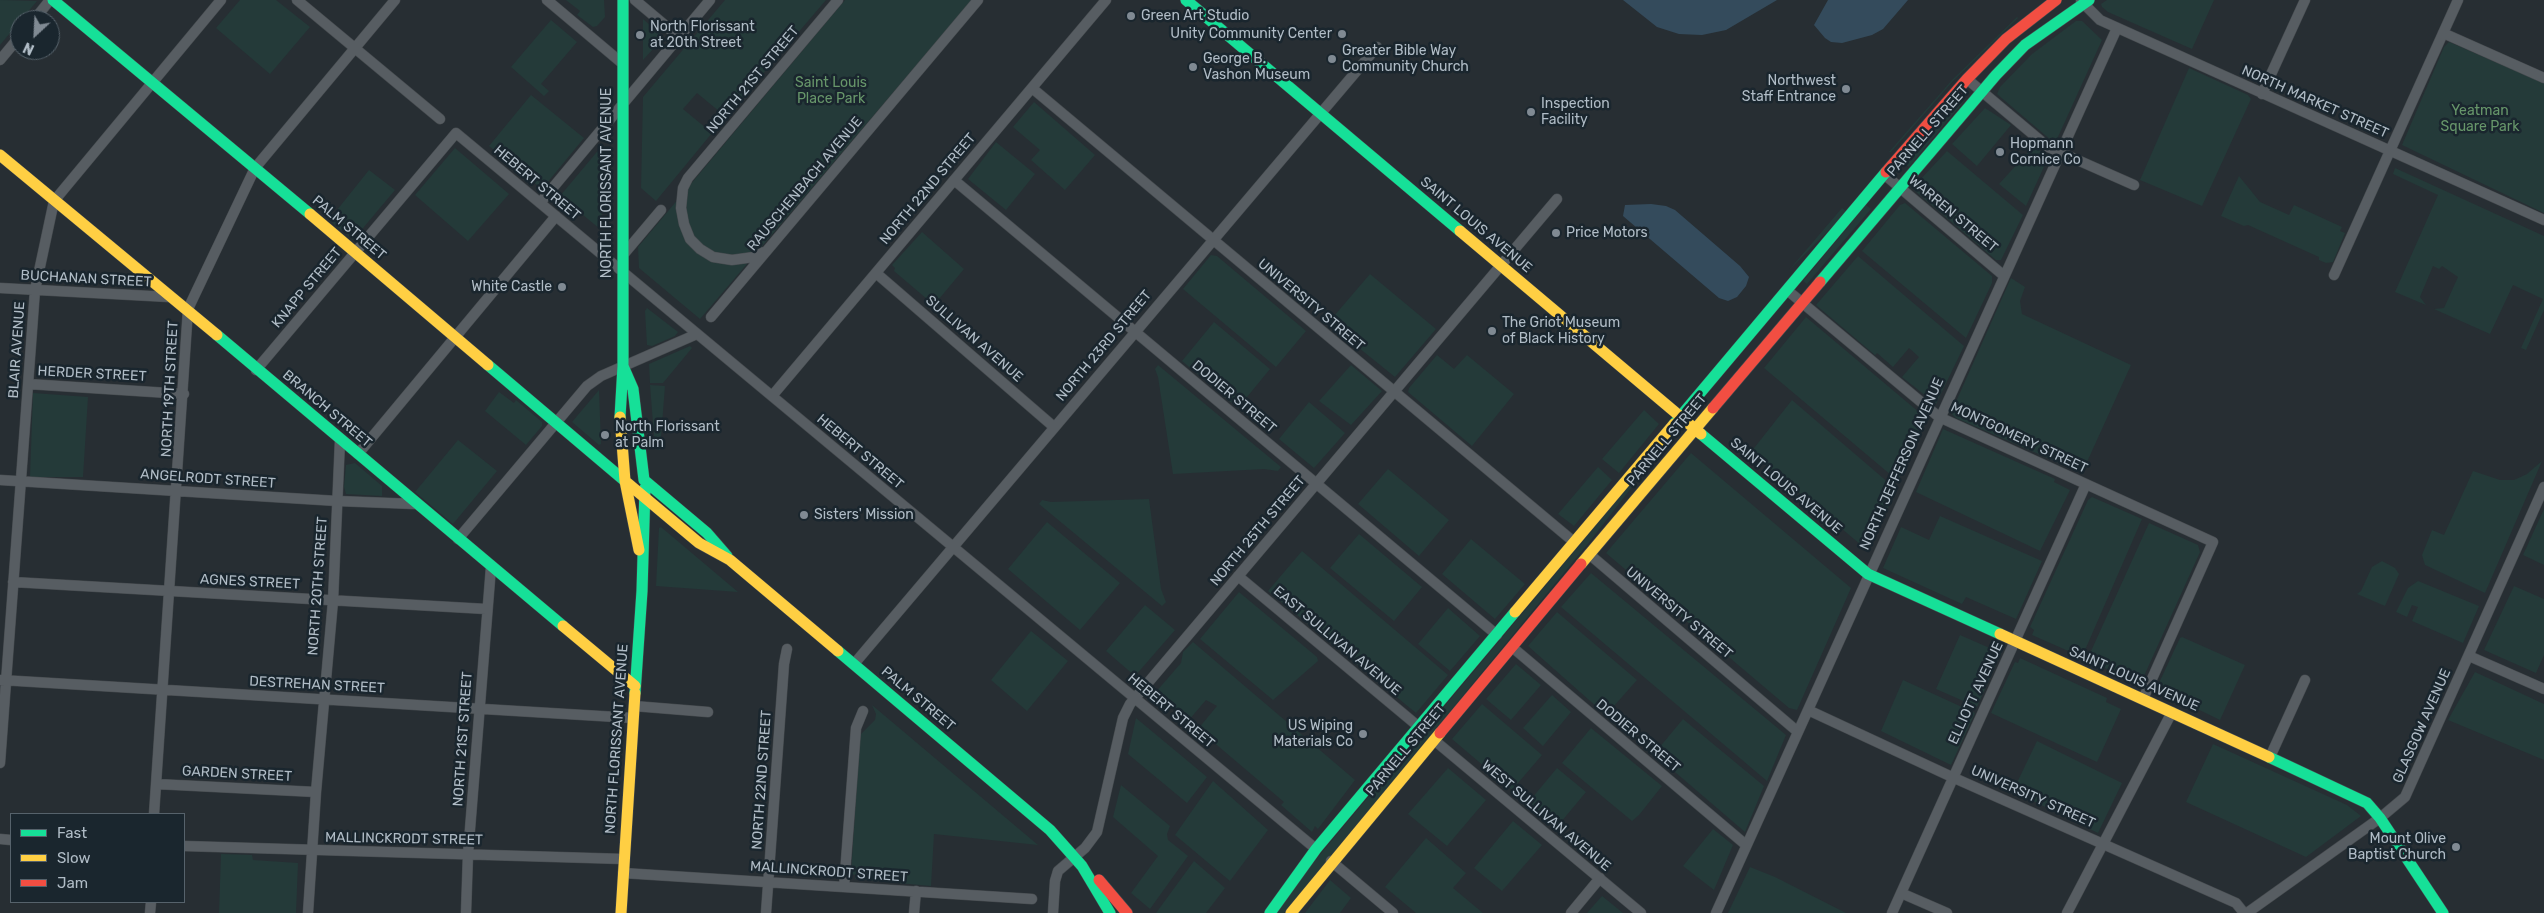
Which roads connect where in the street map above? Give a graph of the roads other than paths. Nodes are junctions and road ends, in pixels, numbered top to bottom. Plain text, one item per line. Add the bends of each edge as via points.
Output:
1 (52, 0) edge
2 (221, 0) edge
3 (297, 0) edge
4 (395, 0) edge
5 (547, 0) edge
6 (623, 0) edge
7 (635, 0) edge
8 (710, 0) edge
9 (838, 0) edge
10 (978, 0) edge
11 (1106, 0) edge
12 (1186, 0) edge
13 (2056, 0) edge
14 (2305, 0) edge
15 (2458, 0) edge
16 (2084, 1) edge
17 (43, 10) edge
18 (2117, 28) junction
19 (2443, 33) junction
20 (679, 37) junction
21 (1377, 47) dead end
22 (10, 48) edge
23 (355, 48) junction
24 (0, 60) edge
25 (623, 64) junction
26 (1967, 78) junction
27 (2544, 78) edge
28 (152, 82) junction
29 (1032, 88) junction
30 (1982, 92) junction
31 (2262, 94) junction
32 (623, 103) junction
33 (1320, 113) junction
34 (440, 119) dead end
35 (456, 133) joint
36 (2390, 151) junction
37 (2060, 153) junction
38 (0, 155) edge
39 (255, 168) junction
40 (1885, 175) junction
41 (954, 180) junction
42 (2134, 185) dead end
43 (1899, 188) junction
44 (1557, 199) dead end
45 (54, 201) junction
46 (540, 203) junction
47 (661, 210) dead end
48 (556, 216) junction
49 (2544, 220) edge
50 (1212, 240) junction
51 (767, 250) junction
52 (355, 252) junction
53 (622, 257) junction
54 (1500, 265) junction
55 (622, 271) junction
56 (876, 273) junction
57 (2003, 275) junction
58 (2334, 275) dead end
59 (0, 288) edge
60 (35, 290) junction
61 (1787, 290) junction
62 (170, 297) junction
63 (1802, 303) junction
64 (188, 309) junction
65 (711, 317) dead end
66 (1134, 332) junction
67 (697, 334) junction
68 (454, 337) junction
69 (623, 366) junction
70 (256, 370) junction
71 (28, 384) junction
72 (1393, 392) junction
73 (184, 394) junction
74 (772, 396) junction
75 (1681, 417) junction
76 (1939, 417) junction
77 (556, 423) junction
78 (1054, 427) junction
79 (1696, 430) junction
80 (340, 440) junction
81 (358, 454) junction
82 (0, 480) edge
83 (644, 480) junction
84 (624, 481) junction
85 (20, 482) junction
86 (1316, 483) junction
87 (2086, 484) junction
88 (2544, 487) edge
89 (178, 491) junction
90 (645, 498) junction
91 (337, 501) junction
92 (415, 504) junction
93 (1618, 520) junction
94 (458, 539) junction
95 (1574, 542) junction
96 (953, 547) junction
97 (1589, 554) junction
98 (730, 560) junction
99 (643, 566) junction
100 (491, 567) junction
101 (1868, 574) junction
102 (1238, 576) junction
103 (13, 582) junction
104 (170, 591) junction
105 (333, 601) junction
106 (486, 609) junction
107 (1497, 635) junction
108 (2015, 642) junction
109 (1512, 647) junction
110 (787, 648) dead end
111 (2469, 656) junction
112 (854, 664) junction
113 (3, 680) edge
114 (2304, 680) dead end
115 (635, 686) junction
116 (2544, 689) edge
117 (162, 691) junction
118 (324, 698) junction
119 (1135, 698) junction
120 (2143, 699) junction
121 (480, 709) junction
122 (1808, 710) junction
123 (863, 711) dead end
124 (634, 712) junction
125 (708, 712) dead end
126 (2172, 712) junction
127 (1418, 727) junction
128 (1798, 732) junction
129 (1434, 740) junction
130 (2270, 757) junction
131 (0, 763) edge
132 (1952, 777) junction
133 (156, 784) junction
134 (316, 792) junction
135 (154, 813) edge
136 (2380, 818) junction
137 (2104, 844) junction
138 (1746, 845) junction
139 (185, 846) edge
140 (1316, 849) junction
141 (311, 850) junction
142 (468, 854) junction
143 (1075, 856) junction
144 (624, 859) junction
145 (1331, 862) junction
146 (1082, 866) junction
147 (624, 873) junction
148 (1600, 878) junction
149 (768, 882) junction
150 (844, 887) junction
151 (916, 891) junction
152 (1901, 892) junction
153 (1032, 899) dead end
154 (308, 913) edge
155 (466, 913) edge
156 (621, 913) edge
157 (766, 913) edge
158 (914, 913) edge
159 (1053, 913) edge
160 (1110, 913) edge
161 (1127, 913) edge
162 (1270, 913) edge
163 (1290, 913) edge
164 (1393, 913) edge
165 (1571, 913) edge
166 (1641, 913) edge
167 (1716, 913) edge
168 (1892, 913) edge
169 (1947, 913) edge
170 (2067, 913) edge
171 (2245, 913) edge
172 (2443, 913) edge

1 - 17 street
1 - 28 main road, PALM STREET
2 - 28 street, BLAIR AVENUE
3 - 23 street
4 - 23 street, NORTH 19TH STREET
5 - 25 street
6 - 25 main road, NORTH FLORISSANT AVENUE
7 - 20 street
8 - 20 street
9 - 51 street, NORTH 21ST STREET via 688,178 682,194 681,216 687,232 695,245 713,257 747,259
10 - 51 street, RAUSCHENBACH AVENUE
11 - 29 street, NORTH 22ND STREET
12 - 33 main road, SAINT LOUIS AVENUE
13 - 26 main road, PARNELL STREET via 2006,39
14 - 31 street
15 - 19 street
16 - 18 street, NORTH MARKET STREET via 2095,16
16 - 30 main road, PARNELL STREET via 2025,46
18 - 31 street, NORTH MARKET STREET
18 - 37 street, NORTH JEFFERSON AVENUE
19 - 27 street
19 - 36 street
20 - 32 street
21 - 33 street, NORTH 23RD STREET
22 - 24 street
23 - 34 street
23 - 39 street, NORTH 19TH STREET
25 - 32 main road, NORTH FLORISSANT AVENUE
26 - 30 street
26 - 40 main road, PARNELL STREET
28 - 39 main road, PALM STREET
28 - 45 street, BLAIR AVENUE
29 - 41 street, NORTH 22ND STREET
29 - 50 street, UNIVERSITY STREET
30 - 37 street via 2045,145
30 - 43 main road, PARNELL STREET
31 - 36 street, NORTH MARKET STREET
32 - 46 street
32 - 53 main road, NORTH FLORISSANT AVENUE
33 - 50 street, NORTH 23RD STREET
33 - 54 main road, SAINT LOUIS AVENUE
35 - 46 street, HEBERT STREET
35 - 52 street, KNAPP STREET
36 - 49 street, NORTH MARKET STREET
36 - 58 street
37 - 42 street
37 - 57 street, NORTH JEFFERSON AVENUE
38 - 45 main road, BRANCH STREET
39 - 52 main road, PALM STREET
39 - 64 street, NORTH 19TH STREET
40 - 43 street, WARREN STREET
40 - 61 main road, PARNELL STREET
41 - 56 street, NORTH 22ND STREET
41 - 66 street, DODIER STREET
43 - 57 street, WARREN STREET
43 - 63 main road, PARNELL STREET
44 - 54 street, NORTH 25TH STREET
45 - 60 street, BLAIR AVENUE
45 - 62 main road, BRANCH STREET
46 - 48 street, HEBERT STREET
47 - 53 street
48 - 55 street, HEBERT STREET
48 - 68 street
50 - 66 street, NORTH 23RD STREET
50 - 72 street, UNIVERSITY STREET
51 - 65 street, RAUSCHENBACH AVENUE
52 - 68 main road, PALM STREET
52 - 70 street, KNAPP STREET
53 - 55 main road, NORTH FLORISSANT AVENUE
54 - 72 street, NORTH 25TH STREET
54 - 75 main road, SAINT LOUIS AVENUE
55 - 67 street, HEBERT STREET
55 - 69 main road, NORTH FLORISSANT AVENUE
56 - 74 street, NORTH 22ND STREET
56 - 78 street, SULLIVAN AVENUE
57 - 76 street, NORTH JEFFERSON AVENUE
59 - 60 street, BUCHANAN STREET
60 - 62 street, BUCHANAN STREET
60 - 71 street, BLAIR AVENUE
61 - 63 street, MONTGOMERY STREET
61 - 75 main road, PARNELL STREET
62 - 64 main road, BRANCH STREET
63 - 76 street, MONTGOMERY STREET
63 - 79 main road, PARNELL STREET
64 - 70 main road, BRANCH STREET
64 - 73 street, NORTH 19TH STREET
66 - 78 street, NORTH 23RD STREET
66 - 86 street, DODIER STREET
67 - 69 street
67 - 74 street, HEBERT STREET
68 - 77 main road, PALM STREET
68 - 81 street
69 - 77 street via 594,380
69 - 83 main road, NORTH FLORISSANT AVENUE via 633,389
69 - 84 main road, NORTH FLORISSANT AVENUE via 619,405
70 - 80 main road, BRANCH STREET
71 - 73 street, HERDER STREET
71 - 85 street, BLAIR AVENUE
72 - 86 street, NORTH 25TH STREET
72 - 95 street, UNIVERSITY STREET
73 - 89 street, NORTH 19TH STREET
74 - 96 street, HEBERT STREET
75 - 79 main road, SAINT LOUIS AVENUE
75 - 93 main road via 1675,436
75 - 95 main road, PARNELL STREET
76 - 87 street, MONTGOMERY STREET
76 - 101 street, NORTH JEFFERSON AVENUE
77 - 84 main road, PALM STREET
77 - 94 street
78 - 96 street, NORTH 23RD STREET
79 - 93 main road, PARNELL STREET
79 - 101 main road, SAINT LOUIS AVENUE
80 - 81 main road, BRANCH STREET
80 - 91 street, NORTH 20TH STREET
81 - 92 main road, BRANCH STREET
82 - 85 street, ANGELRODT STREET
83 - 84 main road
83 - 90 main road, NORTH FLORISSANT AVENUE
83 - 98 main road, PALM STREET via 707,532
84 - 90 main road, PALM STREET
84 - 99 main road, NORTH FLORISSANT AVENUE
85 - 89 street, ANGELRODT STREET
85 - 103 street, BLAIR AVENUE
86 - 102 street, NORTH 25TH STREET
86 - 107 street, DODIER STREET
87 - 108 street, ELLIOTT AVENUE
87 - 120 street, MONTGOMERY STREET via 2213,542
88 - 111 street, GLASGOW AVENUE
89 - 91 street, ANGELRODT STREET
89 - 104 street, NORTH 19TH STREET
90 - 98 main road, PALM STREET via 699,543
90 - 99 main road, NORTH FLORISSANT AVENUE
91 - 92 street, ANGELRODT STREET
91 - 105 street, NORTH 20TH STREET
92 - 94 main road, BRANCH STREET
93 - 97 main road, PARNELL STREET
94 - 100 main road, BRANCH STREET
95 - 107 main road, PARNELL STREET
96 - 112 street, NORTH 23RD STREET
96 - 119 street, HEBERT STREET
97 - 109 main road, PARNELL STREET
97 - 128 street, UNIVERSITY STREET
98 - 112 main road, PALM STREET
99 - 115 main road, NORTH FLORISSANT AVENUE
100 - 106 street, NORTH 21ST STREET
100 - 115 main road, BRANCH STREET
101 - 108 main road, SAINT LOUIS AVENUE
101 - 122 street, NORTH JEFFERSON AVENUE
102 - 119 street, NORTH 25TH STREET
102 - 127 street, EAST SULLIVAN AVENUE
103 - 104 street, AGNES STREET
103 - 113 street, BLAIR AVENUE
104 - 105 street, AGNES STREET
104 - 117 street, NORTH 19TH STREET
105 - 106 street, AGNES STREET
105 - 118 street, NORTH 20TH STREET
106 - 121 street, NORTH 21ST STREET
107 - 127 main road, PARNELL STREET
108 - 120 main road, SAINT LOUIS AVENUE
108 - 132 street, ELLIOTT AVENUE
109 - 129 main road, PARNELL STREET
109 - 138 street, DODIER STREET
110 - 149 street, NORTH 22ND STREET
111 - 116 street
111 - 136 street, GLASGOW AVENUE via 2405,797
112 - 143 main road, PALM STREET via 1050,830
113 - 117 street, DESTREHAN STREET
113 - 131 street, BLAIR AVENUE
114 - 130 street
115 - 124 main road, NORTH FLORISSANT AVENUE
117 - 118 street, DESTREHAN STREET
117 - 133 street, NORTH 19TH STREET
118 - 121 street, DESTREHAN STREET
118 - 134 street, NORTH 20TH STREET
119 - 140 street, HEBERT STREET
119 - 143 street, NORTH 25TH STREET via 1123,718 1097,832
120 - 126 main road, SAINT LOUIS AVENUE
121 - 124 street, DESTREHAN STREET
121 - 142 street, NORTH 21ST STREET
122 - 128 street, NORTH JEFFERSON AVENUE
122 - 132 street, UNIVERSITY STREET
123 - 150 street via 856,728
124 - 125 street
124 - 144 main road, NORTH FLORISSANT AVENUE
126 - 130 main road, SAINT LOUIS AVENUE
126 - 137 street
127 - 140 main road, PARNELL STREET
128 - 138 street, NORTH JEFFERSON AVENUE
129 - 145 main road, PARNELL STREET
129 - 148 street, WEST SULLIVAN AVENUE
130 - 136 main road, SAINT LOUIS AVENUE via 2357,797
132 - 137 street, UNIVERSITY STREET
132 - 152 street, ELLIOTT AVENUE
133 - 134 street, GARDEN STREET
133 - 135 street, NORTH 19TH STREET
134 - 141 street, NORTH 20TH STREET
136 - 171 street, GLASGOW AVENUE
136 - 172 main road, SAINT LOUIS AVENUE
137 - 170 street
137 - 171 street, UNIVERSITY STREET via 2236,903
138 - 167 street, NORTH JEFFERSON AVENUE
139 - 141 street, MALLINCKRODT STREET
140 - 162 main road, PARNELL STREET
141 - 142 street, MALLINCKRODT STREET
141 - 154 street, NORTH 20TH STREET
142 - 144 street, MALLINCKRODT STREET
142 - 155 street, NORTH 21ST STREET
143 - 146 main road, PALM STREET
143 - 159 street, NORTH 25TH STREET via 1061,867 1056,876
144 - 147 main road, NORTH FLORISSANT AVENUE
145 - 163 main road, PARNELL STREET
145 - 164 street
146 - 160 main road
146 - 161 main road via 1099,880
147 - 149 street, MALLINCKRODT STREET
147 - 156 main road, NORTH FLORISSANT AVENUE
148 - 165 street
148 - 166 street, WEST SULLIVAN AVENUE
149 - 150 street, MALLINCKRODT STREET
149 - 157 street, NORTH 22ND STREET
150 - 151 street, MALLINCKRODT STREET
151 - 153 street, MALLINCKRODT STREET
151 - 158 street
152 - 168 street, ELLIOTT AVENUE
152 - 169 street

